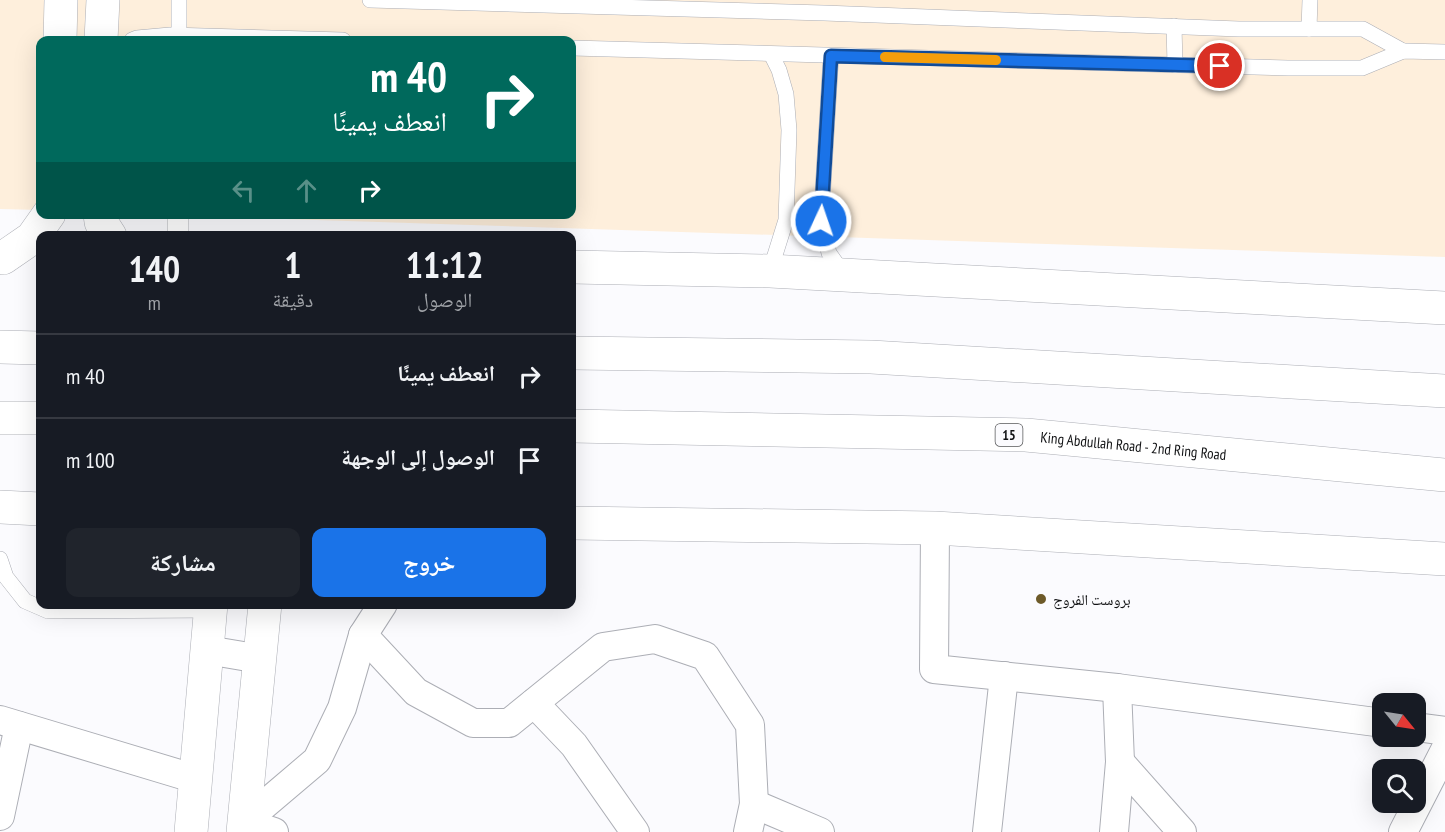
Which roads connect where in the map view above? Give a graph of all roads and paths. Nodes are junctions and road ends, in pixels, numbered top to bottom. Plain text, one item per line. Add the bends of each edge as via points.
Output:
1 (61, 0) edge
2 (103, 0) edge
3 (179, 0) edge
4 (370, 0) edge
5 (1310, 0) edge
6 (454, 1) edge
7 (1174, 26) junction
8 (1309, 29) junction
9 (179, 35) junction
10 (60, 36) edge
11 (101, 36) edge
12 (165, 36) edge
13 (212, 36) edge
14 (576, 48) edge
15 (1403, 51) junction
16 (1445, 52) edge
17 (771, 54) junction
18 (831, 56) junction
19 (1175, 65) junction
20 (36, 232) edge
21 (36, 257) edge
22 (2, 258) edge
23 (576, 267) edge
24 (770, 271) junction
25 (844, 276) junction
26 (1445, 308) edge
27 (0, 347) edge
28 (36, 348) edge
29 (576, 353) edge
30 (1445, 391) edge
31 (0, 418) edge
32 (36, 418) edge
33 (576, 426) edge
34 (1445, 475) edge
35 (0, 507) edge
36 (36, 509) edge
37 (576, 523) edge
38 (934, 528) junction
39 (0, 559) edge
40 (1445, 559) edge
41 (36, 606) edge
42 (43, 609) edge
43 (130, 609) edge
44 (211, 609) edge
45 (265, 609) edge
46 (380, 609) edge
47 (363, 635) junction
48 (207, 650) junction
49 (260, 659) junction
50 (1004, 676) junction
51 (1117, 688) junction
52 (534, 703) junction
53 (1372, 722) edge
54 (10, 723) edge
55 (1426, 728) edge
56 (1445, 731) edge
57 (1445, 750) edge
58 (1120, 762) junction
59 (196, 779) junction
60 (754, 804) junction
61 (0, 816) edge
62 (254, 829) edge
63 (191, 832) edge
64 (635, 832) edge
65 (748, 832) edge
66 (820, 832) edge
67 (987, 832) edge
68 (1114, 832) edge
69 (1182, 832) edge
70 (1403, 832) edge

1 - 10 main road
2 - 11 main road
3 - 9 lane
4 - 6 lane
5 - 8 lane
6 - 7 lane
7 - 8 lane
7 - 19 lane
8 - 15 lane via 1363,29
9 - 12 lane
9 - 13 lane
14 - 17 lane
15 - 16 lane
15 - 19 lane via 1362,68
17 - 18 lane
17 - 24 lane via 786,93 789,130 786,220
18 - 19 lane
18 - 25 lane via 821,221 829,253
20 - 22 main road
21 - 22 main road
23 - 24 main road
24 - 25 main road
25 - 26 main road
27 - 28 main road
29 - 30 main road via 871,357
31 - 32 main road
33 - 34 main road, King Abdullah Road - 2nd Ring Road / 15 via 1026,435
35 - 36 main road
37 - 38 main road
38 - 40 main road
38 - 50 street via 934,669
39 - 41 lane via 6,577 25,601
42 - 43 lane
44 - 48 main road
45 - 49 main road
46 - 47 street
47 - 52 street via 416,692 474,723 508,723
47 - 62 street via 342,708 317,760
48 - 49 street
48 - 59 main road
49 - 62 main road
50 - 51 street
50 - 67 street
51 - 53 street
51 - 58 street
52 - 60 street via 603,647 655,639 705,656 750,725
52 - 64 street via 574,746
54 - 59 street
54 - 61 street
55 - 56 street
57 - 70 street
58 - 68 street
58 - 69 street
59 - 63 main road
60 - 65 street
60 - 66 street

